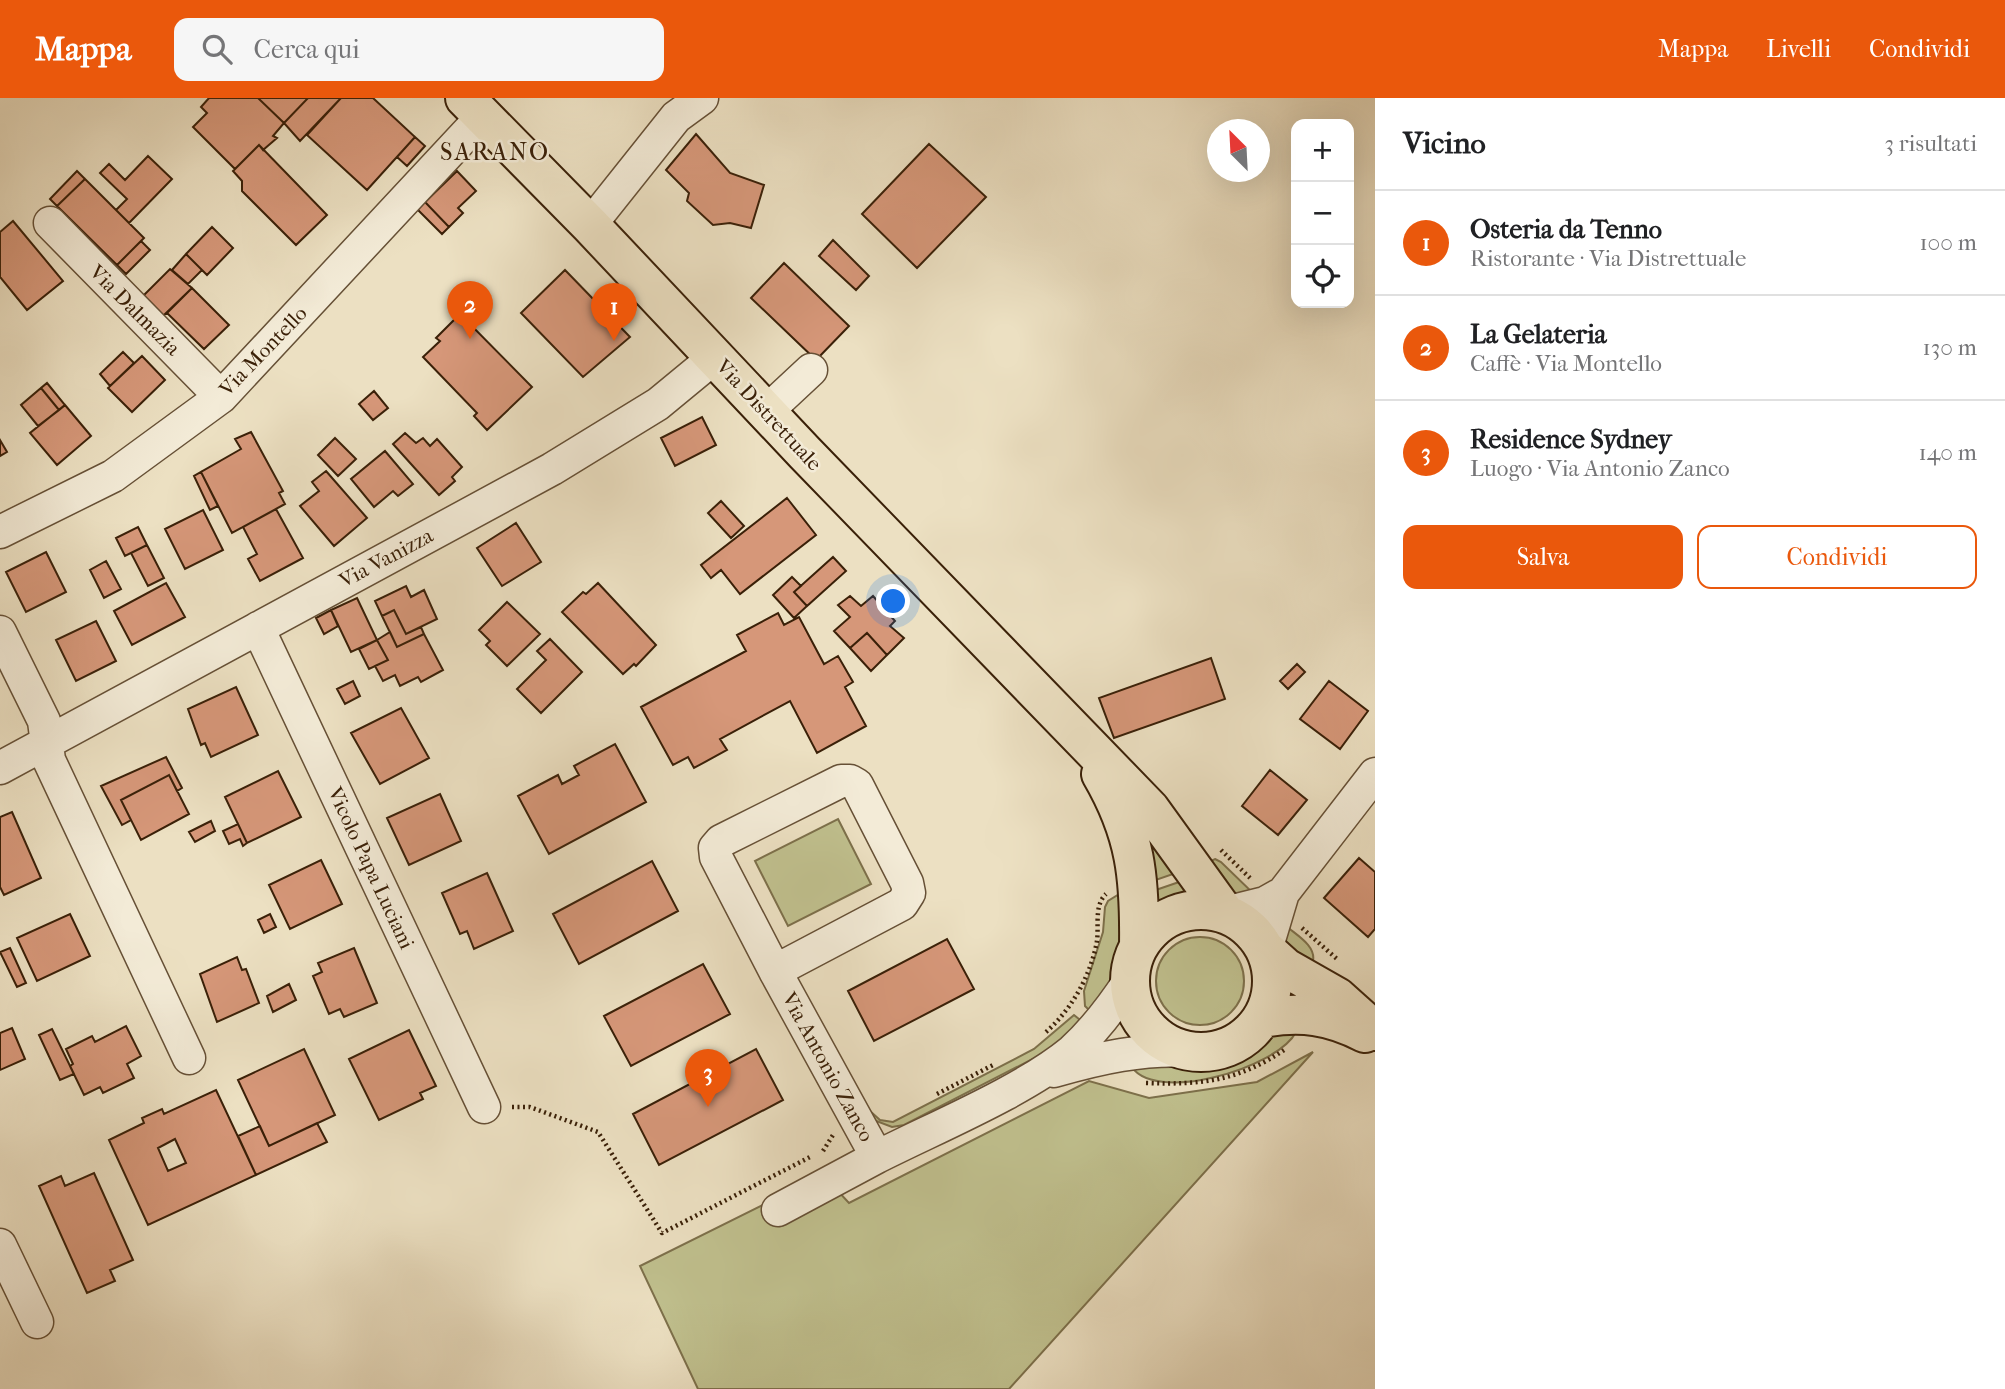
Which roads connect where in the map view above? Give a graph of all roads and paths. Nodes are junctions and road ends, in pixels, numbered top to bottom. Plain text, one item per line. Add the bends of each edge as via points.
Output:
1 (702, 98) edge
2 (474, 107) edge
3 (50, 223) dead end
4 (590, 225) junction
5 (715, 357) junction
6 (811, 370) dead end
7 (221, 397) junction
8 (766, 412) junction
9 (0, 532) edge
10 (257, 628) junction
11 (0, 632) edge
12 (1075, 730) junction
13 (47, 743) junction
14 (0, 768) edge
15 (1375, 774) edge
16 (1283, 893) junction
17 (1225, 913) junction
18 (1298, 925) dead end
19 (1266, 950) junction
20 (1134, 963) junction
21 (1346, 966) dead end
22 (775, 971) junction
23 (1262, 1018) junction
24 (1375, 1031) edge
25 (1375, 1038) edge
26 (1294, 1043) dead end
27 (1190, 1051) junction
28 (189, 1058) dead end
29 (1033, 1078) junction
30 (1140, 1082) dead end
31 (484, 1107) dead end
32 (877, 1157) junction
33 (778, 1210) dead end
34 (0, 1245) edge
35 (37, 1322) dead end

1 - 4 street via 676,117
2 - 4 main road, Via Distrettuale
2 - 7 street, Via Montello
3 - 7 street, Via Dalmazia
4 - 5 main road, Via Distrettuale
5 - 8 main road, Via Distrettuale
5 - 10 street, Via Vanizza via 658,404 552,469
6 - 8 street
7 - 9 street, Via Montello via 113,476
8 - 12 main road, Via Distrettuale
10 - 13 street, Via Vanizza
10 - 31 street, Vicolo Papa Luciani
11 - 13 street via 44,721
12 - 17 main road via 1150,809
12 - 20 main road via 1118,803 1130,833 1136,859
13 - 14 street, Via Vanizza
13 - 28 street via 49,760
15 - 16 street
16 - 17 street
16 - 19 street
17 - 19 main road via 1256,934
17 - 20 main road via 1186,911 1167,918 1151,930
18 - 21 path
19 - 23 main road via 1272,984
19 - 24 main road via 1286,968 1337,997
20 - 27 main road via 1133,1000 1147,1026 1171,1045
20 - 29 street via 1092,1031
22 - 22 street, Via Antonio Zanco via 902,904 909,893 857,785 850,780 721,841 715,848
22 - 32 street, Via Antonio Zanco
23 - 25 main road via 1306,1013 1343,1022
23 - 27 main road via 1231,1046
26 - 30 path via 1250,1070 1219,1081
27 - 29 street via 1159,1049 1098,1058
29 - 32 street, Via Antonio Zanco
32 - 33 street
34 - 35 street

